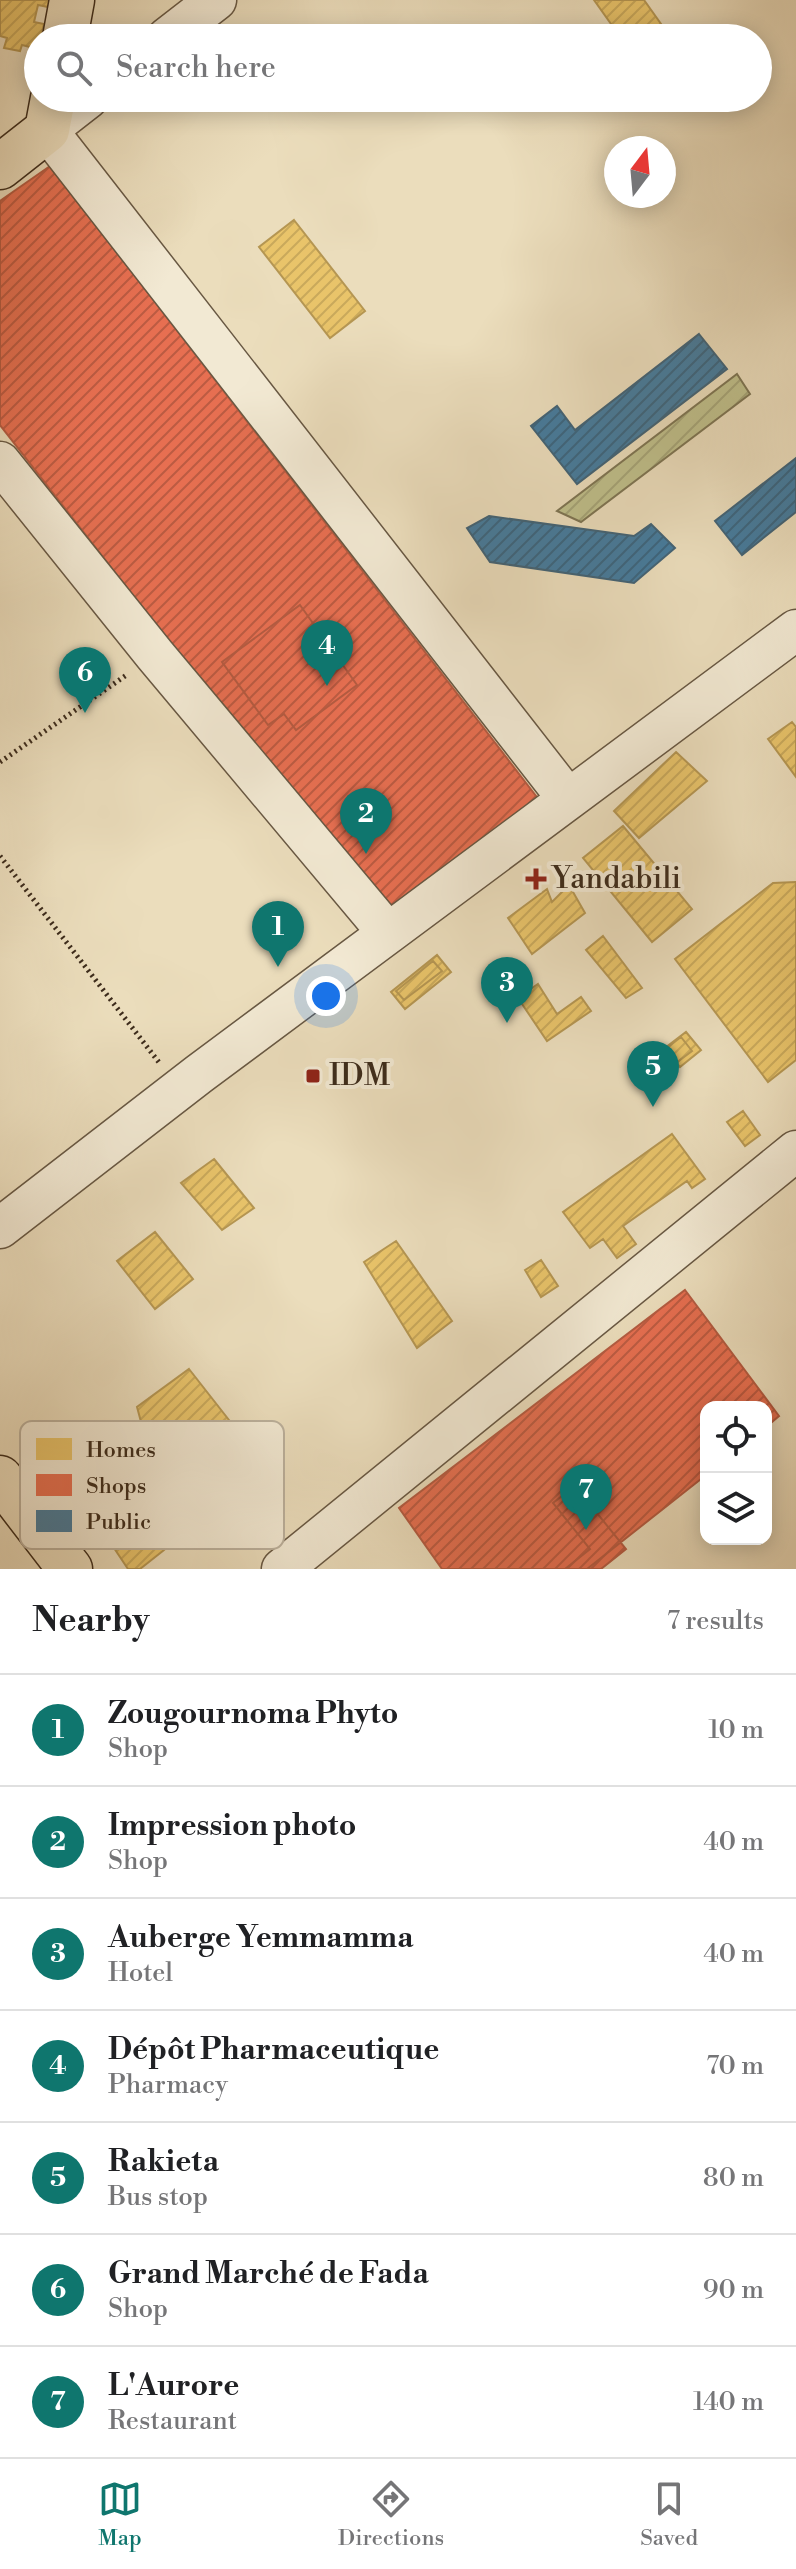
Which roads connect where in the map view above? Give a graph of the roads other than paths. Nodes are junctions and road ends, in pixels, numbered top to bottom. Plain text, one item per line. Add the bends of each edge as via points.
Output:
1 (72, 0) edge
2 (216, 0) edge
3 (68, 24) edge
4 (185, 24) edge
5 (50, 114) edge
6 (0, 167) edge
7 (0, 462) edge
8 (793, 640) edge
9 (568, 799) junction
10 (388, 933) junction
11 (796, 1151) edge
12 (0, 1228) edge
13 (0, 1478) edge
14 (20, 1504) edge
15 (55, 1549) edge
16 (70, 1569) edge
17 (282, 1569) edge

1 - 3 main road
2 - 4 street
5 - 6 main road
5 - 9 street
7 - 10 street
8 - 9 street
9 - 10 street
10 - 12 street
11 - 17 street
13 - 14 main road
15 - 16 main road

